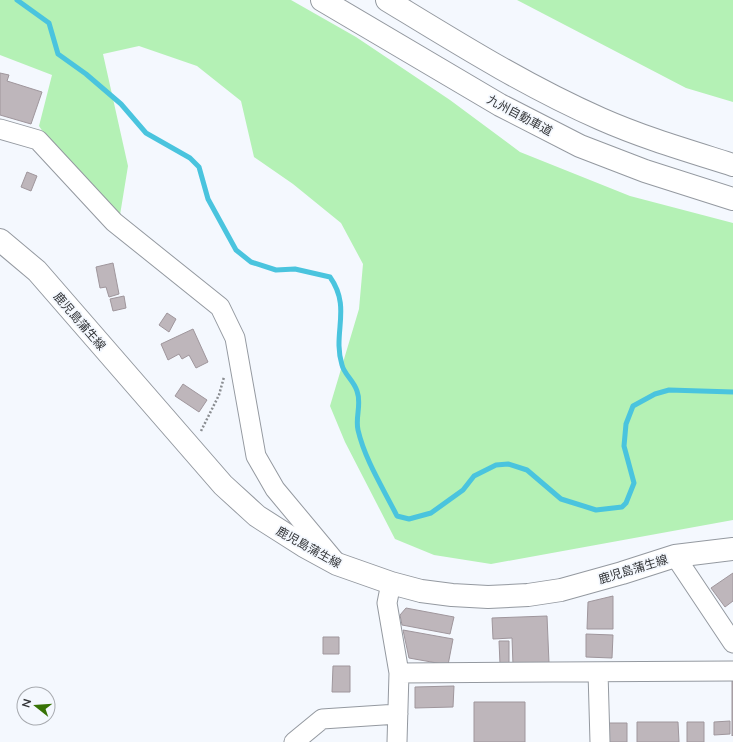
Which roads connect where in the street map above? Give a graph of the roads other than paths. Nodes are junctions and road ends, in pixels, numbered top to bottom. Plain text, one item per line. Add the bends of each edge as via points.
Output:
1 (322, 0) edge
2 (387, 0) edge
3 (0, 129) edge
4 (733, 165) edge
5 (733, 199) edge
6 (0, 240) edge
7 (733, 549) edge
8 (675, 556) junction
9 (337, 564) junction
10 (391, 583) junction
11 (733, 643) edge
12 (598, 672) junction
13 (733, 672) edge
14 (399, 673) junction
15 (398, 714) junction
16 (294, 742) edge
17 (397, 742) edge
18 (600, 742) edge

1 - 5 main road, 九州自動車道 via 500,105 580,146 645,171
2 - 4 main road via 542,91 609,122 663,143
3 - 9 street via 38,140 114,222 220,307 235,338 256,456 275,489
6 - 9 main road, 鹿児島蒲生線 via 37,271 223,484 257,516
7 - 8 main road, 鹿児島蒲生線
8 - 10 main road, 鹿児島蒲生線 via 561,590 528,595 452,595 421,591
8 - 11 street
9 - 10 main road, 鹿児島蒲生線
10 - 14 street via 387,603
12 - 13 street
12 - 14 street
12 - 18 street
14 - 15 street
15 - 16 street via 322,719
15 - 17 street

